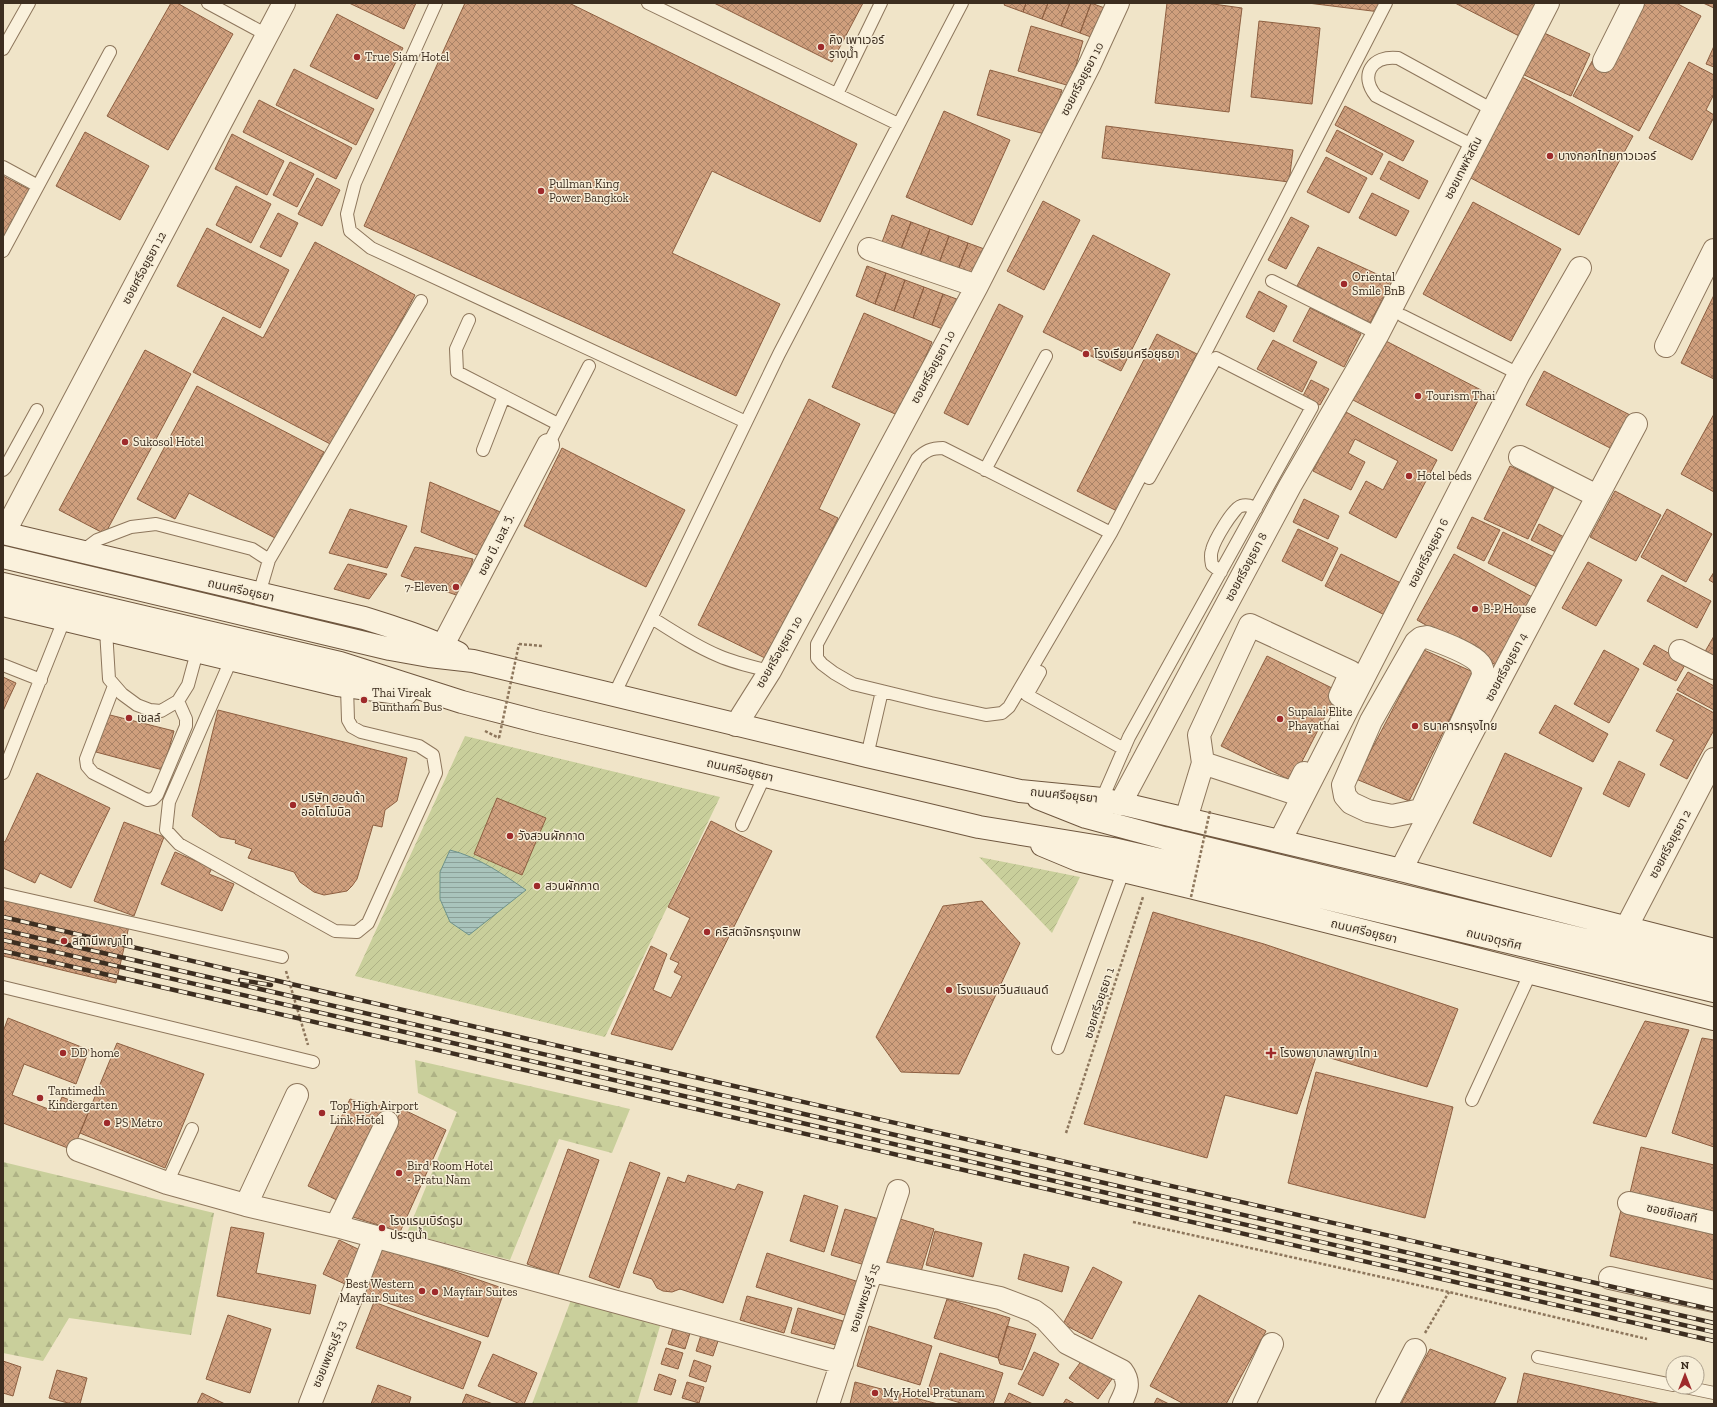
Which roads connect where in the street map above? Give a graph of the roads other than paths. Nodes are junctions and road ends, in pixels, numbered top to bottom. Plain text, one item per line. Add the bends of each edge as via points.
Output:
1 (29, 3) edge
2 (208, 3) edge
3 (284, 3) edge
4 (436, 3) edge
5 (648, 3) edge
6 (881, 3) edge
7 (962, 3) edge
8 (1118, 3) edge
9 (1386, 3) edge
10 (1548, 3) edge
11 (1633, 3) edge
12 (267, 35) junction
13 (3, 49) edge
14 (110, 52) dead end
15 (1604, 61) dead end
16 (837, 94) junction
17 (1493, 110) junction
18 (898, 124) junction
19 (1474, 146) junction
20 (3, 167) edge
21 (38, 186) junction
22 (869, 249) dead end
23 (1714, 250) edge
24 (3, 251) edge
25 (1580, 268) dead end
26 (1272, 282) dead end
27 (977, 286) junction
28 (421, 301) dead end
29 (1403, 316) dead end
30 (469, 320) dead end
31 (1378, 334) junction
32 (1666, 346) dead end
33 (1046, 356) dead end
34 (590, 366) dead end
35 (1519, 374) junction
36 (504, 396) junction
37 (37, 410) dead end
38 (746, 422) junction
39 (558, 424) junction
40 (1636, 424) dead end
41 (548, 445) joint
42 (483, 450) dead end
43 (1520, 458) dead end
44 (3, 470) edge
45 (985, 470) junction
46 (1597, 496) junction
47 (1256, 509) junction
48 (4, 533) edge
49 (1111, 533) junction
50 (82, 552) junction
51 (3, 557) edge
52 (269, 560) junction
53 (1221, 572) junction
54 (3, 584) edge
55 (259, 594) junction
56 (3, 605) edge
57 (652, 618) junction
58 (64, 620) junction
59 (106, 630) junction
60 (443, 645) junction
61 (1680, 650) dead end
62 (197, 652) junction
63 (231, 660) junction
64 (473, 661) junction
65 (3, 665) edge
66 (1714, 668) edge
67 (770, 671) junction
68 (41, 680) junction
69 (114, 686) junction
70 (347, 687) junction
71 (882, 691) junction
72 (614, 695) junction
73 (178, 701) junction
74 (462, 702) junction
75 (1344, 715) junction
76 (1372, 721) junction
77 (736, 725) junction
78 (1124, 749) junction
79 (867, 756) junction
80 (1714, 759) edge
81 (1203, 763) junction
82 (3, 773) edge
83 (766, 776) junction
84 (1020, 791) junction
85 (1111, 801) junction
86 (1186, 819) junction
87 (742, 825) dead end
88 (1018, 834) junction
89 (1280, 841) junction
90 (1402, 870) junction
91 (1123, 872) junction
92 (1277, 876) junction
93 (3, 894) edge
94 (1626, 928) junction
95 (1714, 950) edge
96 (282, 957) road end
97 (1714, 971) edge
98 (1530, 974) junction
99 (3, 987) edge
100 (1714, 991) edge
101 (1714, 1019) edge
102 (1058, 1048) dead end
103 (313, 1062) road end
104 (297, 1095) dead end
105 (1472, 1100) dead end
106 (387, 1122) dead end
107 (192, 1128) dead end
108 (78, 1150) dead end
109 (167, 1183) junction
110 (898, 1191) dead end
111 (1629, 1203) dead end
112 (246, 1205) junction
113 (1714, 1223) edge
114 (336, 1226) junction
115 (375, 1237) junction
116 (872, 1272) junction
117 (1610, 1278) dead end
118 (1714, 1302) edge
119 (1272, 1344) dead end
120 (1415, 1350) road end
121 (1538, 1357) dead end
122 (842, 1363) junction
123 (1665, 1383) edge
124 (310, 1404) edge
125 (828, 1404) edge
126 (1120, 1404) edge
127 (1244, 1404) edge
128 (1387, 1404) edge

1 - 13 lane
2 - 12 lane
3 - 12 street, ซอยศรีอยุธยา 12
4 - 38 lane via 355,183 347,214 350,231 371,248
5 - 16 lane
6 - 16 lane
7 - 18 lane
8 - 27 street, ซอยศรีอยุธยา 10 via 1090,64
9 - 49 lane
10 - 17 street, ซอยเทพหัสดิน
11 - 15 street
12 - 48 street, ซอยศรีอยุธยา 12
14 - 21 lane
16 - 18 lane
17 - 19 street, ซอยเทพหัสดิน
17 - 19 lane via 1398,58 1386,57 1374,63 1367,78 1368,87 1376,96
18 - 38 lane via 782,347
19 - 31 street, ซอยเทพหัสดิน
20 - 21 lane
21 - 24 lane
22 - 27 street
23 - 32 street
25 - 35 street, ซอยศรีอยุธยา 6
26 - 31 lane
27 - 67 street, ซอยศรีอยุธยา 10
28 - 52 lane
29 - 35 lane
30 - 36 lane via 456,349 457,372
31 - 85 street, ซอยศรีอยุธยา 8
33 - 45 lane
34 - 39 lane
35 - 75 street, ซอยศรีอยุธยา 6
36 - 39 lane
36 - 42 lane
37 - 44 lane
38 - 57 lane
39 - 41 lane
40 - 46 street, ซอยศรีอยุธยา 4
41 - 60 street, ซอย บี. เอส. วี.
43 - 46 street
45 - 49 lane
45 - 71 lane via 943,448 924,452 917,459 817,644 817,658 834,673 853,684
46 - 90 street, ซอยศรีอยุธยา 4 via 1495,686
47 - 53 lane
47 - 53 lane via 1248,505 1240,506 1234,511 1212,549 1210,560
47 - 78 lane via 1312,407 1216,358 1027,695
48 - 50 street, ถนนศรีอยุธยา
49 - 71 lane via 1018,694 1002,713 986,715
50 - 52 lane via 98,540 131,527 156,524 252,549
50 - 55 street, ถนนศรีอยุธยา
51 - 64 street, ถนนศรีอยุธยา via 390,649
52 - 55 lane
53 - 78 lane
54 - 74 street, ถนนศรีอยุธยา via 340,663
55 - 60 street, ถนนศรีอยุธยา via 364,618
56 - 58 street, ถนนศรีอยุธยา
57 - 67 lane via 720,656
57 - 72 lane
58 - 59 street, ถนนศรีอยุธยา
58 - 68 lane
59 - 62 street, ถนนศรีอยุธยา
59 - 69 lane via 109,679
60 - 64 street, ถนนศรีอยุธยา
61 - 66 street
62 - 63 street, ถนนศรีอยุธยา
62 - 73 lane via 188,685
63 - 70 street, ถนนศรีอยุธยา
63 - 70 lane via 169,802 166,830 179,844 334,931 357,932 368,923 436,773 433,755 419,746 361,732 352,727 348,720
64 - 72 street, ถนนศรีอยุธยา
65 - 68 lane
67 - 77 street, ซอยศรีอยุธยา 10
68 - 82 lane
69 - 73 lane via 137,705 150,710 161,711
69 - 73 lane via 86,759 87,766 93,774 147,800 157,795 186,726 186,719
70 - 74 street, ถนนศรีอยุธยา
71 - 79 lane
72 - 77 street, ถนนศรีอยุธยา
74 - 83 street, ถนนศรีอยุธยา
75 - 76 street
75 - 89 street, ซอยศรีอยุธยา 6
76 - 76 street via 1416,642 1421,638 1427,637 1447,645 1475,659 1480,665 1483,676 1421,810 1392,816 1368,811 1351,803 1345,796 1343,786
77 - 79 street, ถนนศรีอยุธยา
78 - 85 lane
79 - 84 street, ถนนศรีอยุธยา
80 - 94 street, ซอยศรีอยุธยา 2
81 - 81 street via 1199,735 1250,625 1351,672 1294,794
81 - 86 street
83 - 87 lane
83 - 88 street, ถนนศรีอยุธยา
84 - 85 street, ถนนศรีอยุธยา
84 - 92 street, ถนนศรีอยุธยา via 1086,817
85 - 86 street, ถนนศรีอยุธยา
86 - 89 street, ถนนศรีอยุธยา
88 - 91 street, ถนนศรีอยุธยา via 1078,860
88 - 92 street, ถนนศรีอยุธยา
89 - 90 street, ถนนศรีอยุธยา
90 - 94 street, ถนนศรีอยุธยา
91 - 98 street, ถนนศรีอยุธยา
91 - 102 lane
92 - 97 street, ถนนจตุรทิศ
92 - 100 street, ถนนจตุรทิศ
93 - 96 lane
94 - 95 street, ถนนศรีอยุธยา
98 - 101 street, ถนนศรีอยุธยา
98 - 105 lane
99 - 103 lane
104 - 112 street
106 - 114 street
107 - 109 lane
108 - 109 street
109 - 112 street
110 - 116 street, ซอยเพชรบุรี 15
111 - 113 street, ซอยซีเอสที
112 - 114 street
114 - 115 street
115 - 122 street
115 - 124 street, ซอยเพชรบุรี 13
116 - 122 street, ซอยเพชรบุรี 15
116 - 126 street via 1000,1298 1034,1311 1068,1343 1122,1371 1128,1383
117 - 118 street
119 - 127 street
120 - 128 street
121 - 123 lane
122 - 125 street, ซอยเพชรบุรี 15

